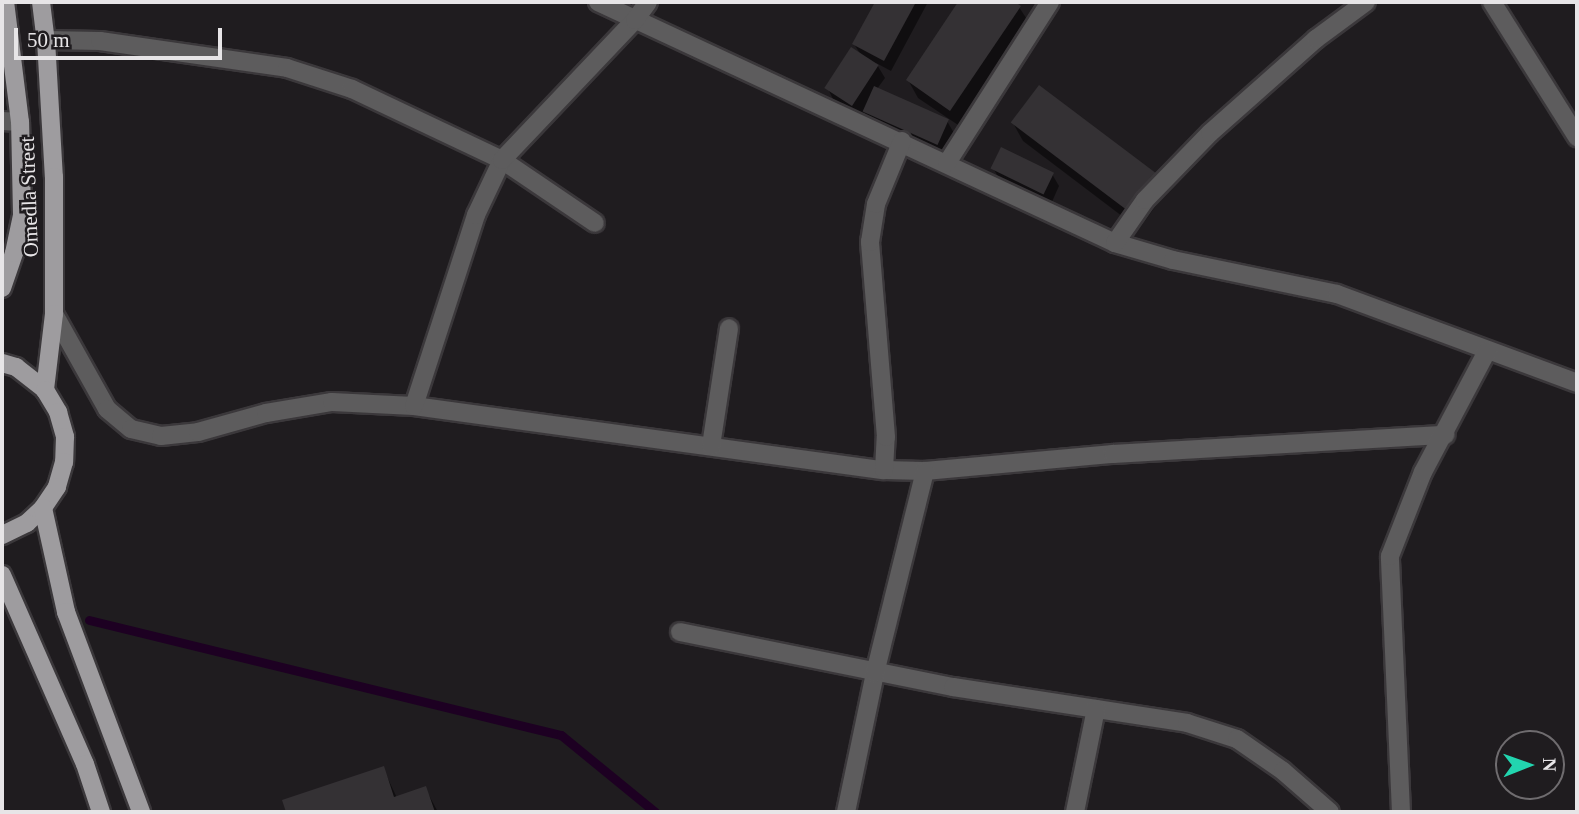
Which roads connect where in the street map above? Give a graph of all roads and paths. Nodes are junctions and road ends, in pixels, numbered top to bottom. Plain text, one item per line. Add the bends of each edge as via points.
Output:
1 (5, 2) edge
2 (41, 2) edge
3 (598, 2) edge
4 (648, 2) edge
5 (1050, 2) edge
6 (1366, 2) edge
7 (1492, 2) edge
8 (635, 20) junction
9 (46, 40) junction
10 (2, 121) edge
11 (20, 122) junction
12 (1577, 137) edge
13 (902, 141) junction
14 (502, 160) junction
15 (947, 163) junction
16 (595, 223) dead end
17 (1115, 243) junction
18 (2, 288) edge
19 (54, 314) junction
20 (729, 328) dead end
21 (1487, 351) junction
22 (2, 363) edge
23 (1577, 383) edge
24 (45, 390) junction
25 (414, 406) junction
26 (1445, 435) junction
27 (711, 446) junction
28 (884, 470) junction
29 (925, 471) junction
30 (43, 508) junction
31 (2, 535) edge
32 (2, 575) edge
33 (7, 600) edge
34 (680, 632) dead end
35 (875, 673) junction
36 (1096, 709) junction
37 (101, 812) edge
38 (141, 812) edge
39 (846, 812) edge
40 (1075, 812) edge
41 (1330, 812) edge
42 (1401, 812) edge

1 - 11 main road
2 - 9 main road, Omedla Street
3 - 8 street
4 - 8 street
5 - 15 street
6 - 17 street via 1316,39 1210,133 1145,200
7 - 12 street
8 - 13 street
8 - 14 street
9 - 14 street via 100,41 287,68 352,89
9 - 19 main road, Omedla Street via 54,177
10 - 11 street
11 - 18 main road via 23,214
13 - 15 street
13 - 28 street via 876,204 870,242 886,437
14 - 16 street
14 - 25 street via 476,215
15 - 17 street
17 - 21 street via 1173,260 1337,294
19 - 24 main road, Omedla Street
19 - 25 street via 107,409 131,429 161,436 198,432 266,413 332,402
20 - 27 street
21 - 23 street
21 - 26 street
22 - 24 main road via 16,367
24 - 30 main road via 65,437 57,487
25 - 27 street
26 - 29 street via 1113,454
26 - 42 street via 1423,472 1390,556
27 - 28 street
28 - 29 street
29 - 35 street
30 - 31 main road via 27,523
30 - 38 main road via 66,612
32 - 33 main road
33 - 37 main road via 85,764
34 - 35 street
35 - 36 street
35 - 39 street
36 - 40 street
36 - 41 street via 1187,723 1237,739

